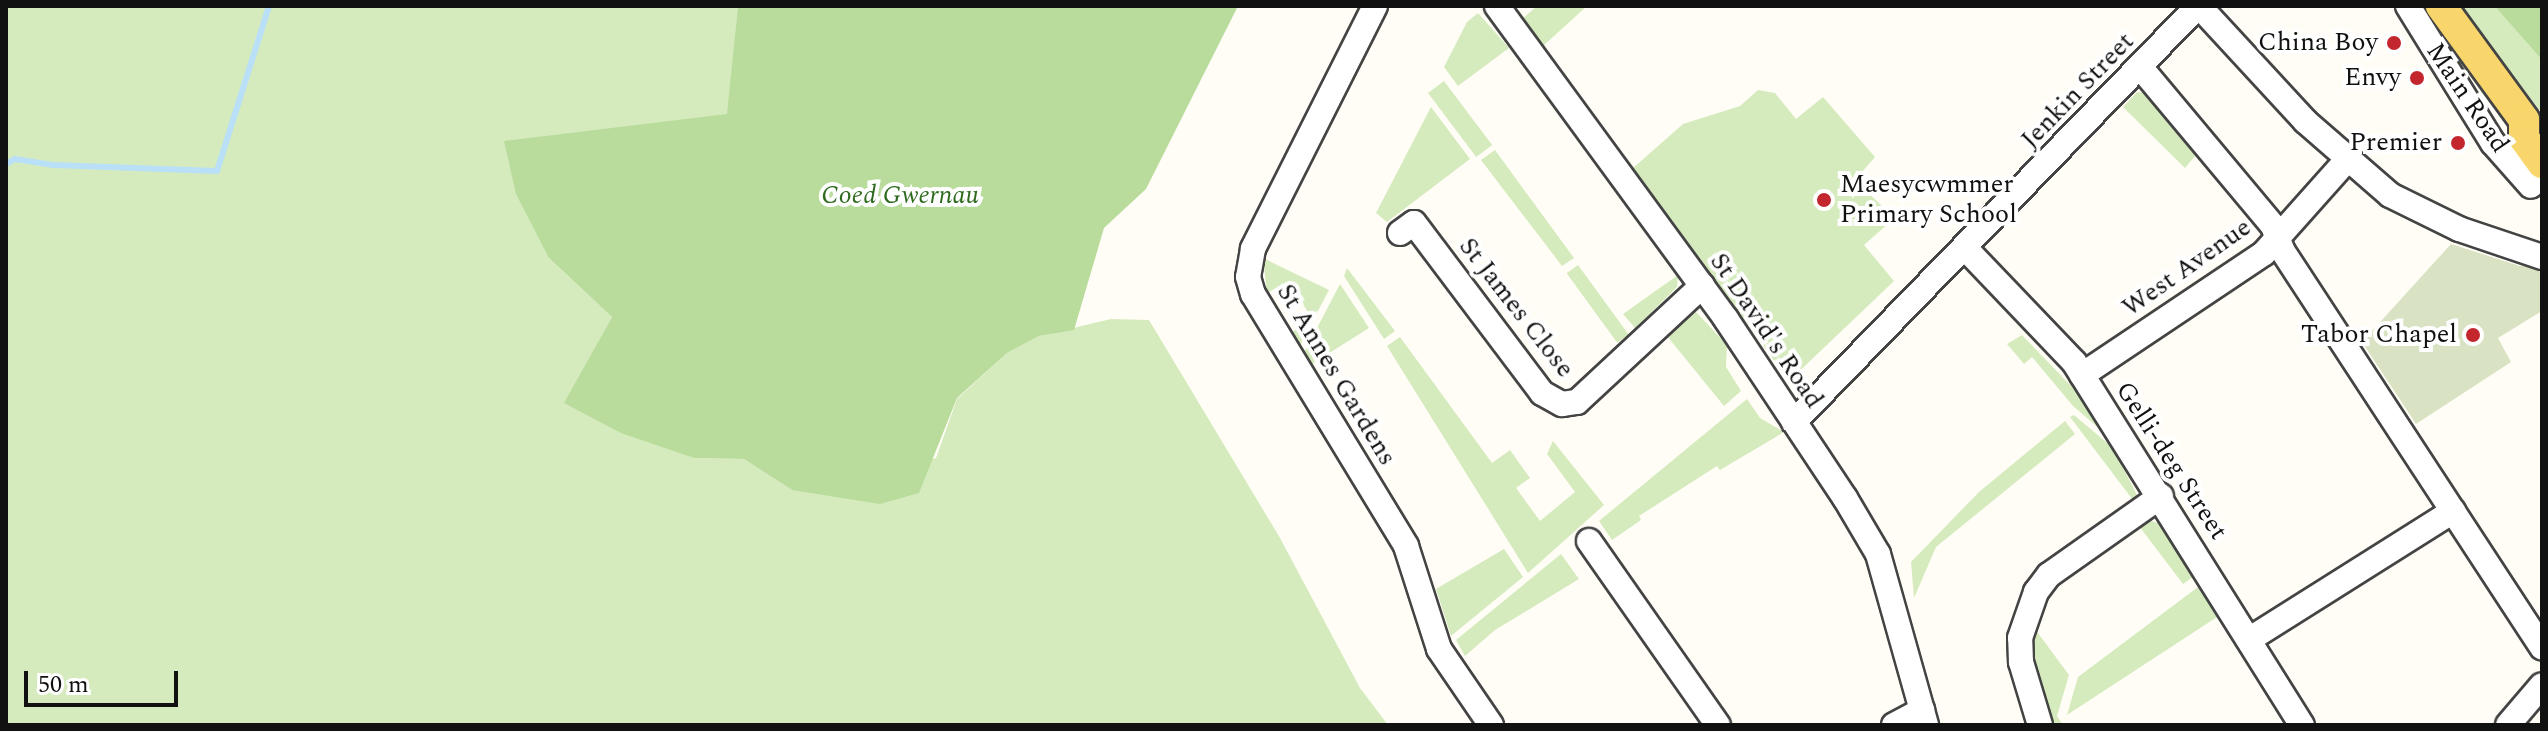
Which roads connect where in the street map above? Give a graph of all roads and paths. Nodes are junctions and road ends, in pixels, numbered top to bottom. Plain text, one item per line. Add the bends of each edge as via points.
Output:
1 (1375, 6) edge
2 (2198, 6) edge
3 (2408, 6) edge
4 (2441, 6) edge
5 (1505, 9) edge
6 (2141, 68) junction
7 (2524, 114) edge
8 (2477, 119) junction
9 (2347, 160) junction
10 (2537, 174) edge
11 (1400, 233) dead end
12 (2278, 238) junction
13 (2542, 240) edge
14 (1965, 248) junction
15 (2530, 253) edge
16 (1702, 286) junction
17 (2082, 375) junction
18 (1794, 422) junction
19 (2161, 496) junction
20 (2453, 511) junction
21 (1589, 541) dead end
22 (2250, 639) junction
23 (2542, 648) edge
24 (2542, 685) edge
25 (1924, 717) edge
26 (1491, 725) edge
27 (1718, 725) edge
28 (1894, 725) edge
29 (2040, 725) edge
30 (2302, 725) edge
31 (2508, 725) edge

1 - 26 street, St Annes Gardens via 1253,249 1248,277 1253,294 1406,546 1439,649
2 - 6 street, Jenkin Street
2 - 9 street
3 - 8 street, Main Road
4 - 7 main road, Main Road
5 - 16 street, St David's Road
6 - 12 street
6 - 14 street, Jenkin Street
7 - 8 street
7 - 10 main road, Main Road via 2524,138
8 - 10 street, Main Road
9 - 12 street, West Avenue
9 - 15 street via 2390,195 2459,229
11 - 16 street, St James Close via 1414,223 1542,393 1562,404 1577,402
12 - 17 street, West Avenue via 2264,253
12 - 20 street
13 - 15 street
14 - 17 street, Gelli-deg Street
14 - 18 street, Jenkin Street
16 - 18 street, St David's Road
17 - 19 street, Gelli-deg Street
18 - 25 street, St David's Road via 1878,554
19 - 22 street, Gelli-deg Street
19 - 29 street via 2049,575 2036,592 2020,638 2021,662
20 - 22 street
20 - 23 street
21 - 27 street
22 - 30 street, Gelli-deg Street
24 - 31 street
25 - 28 street

